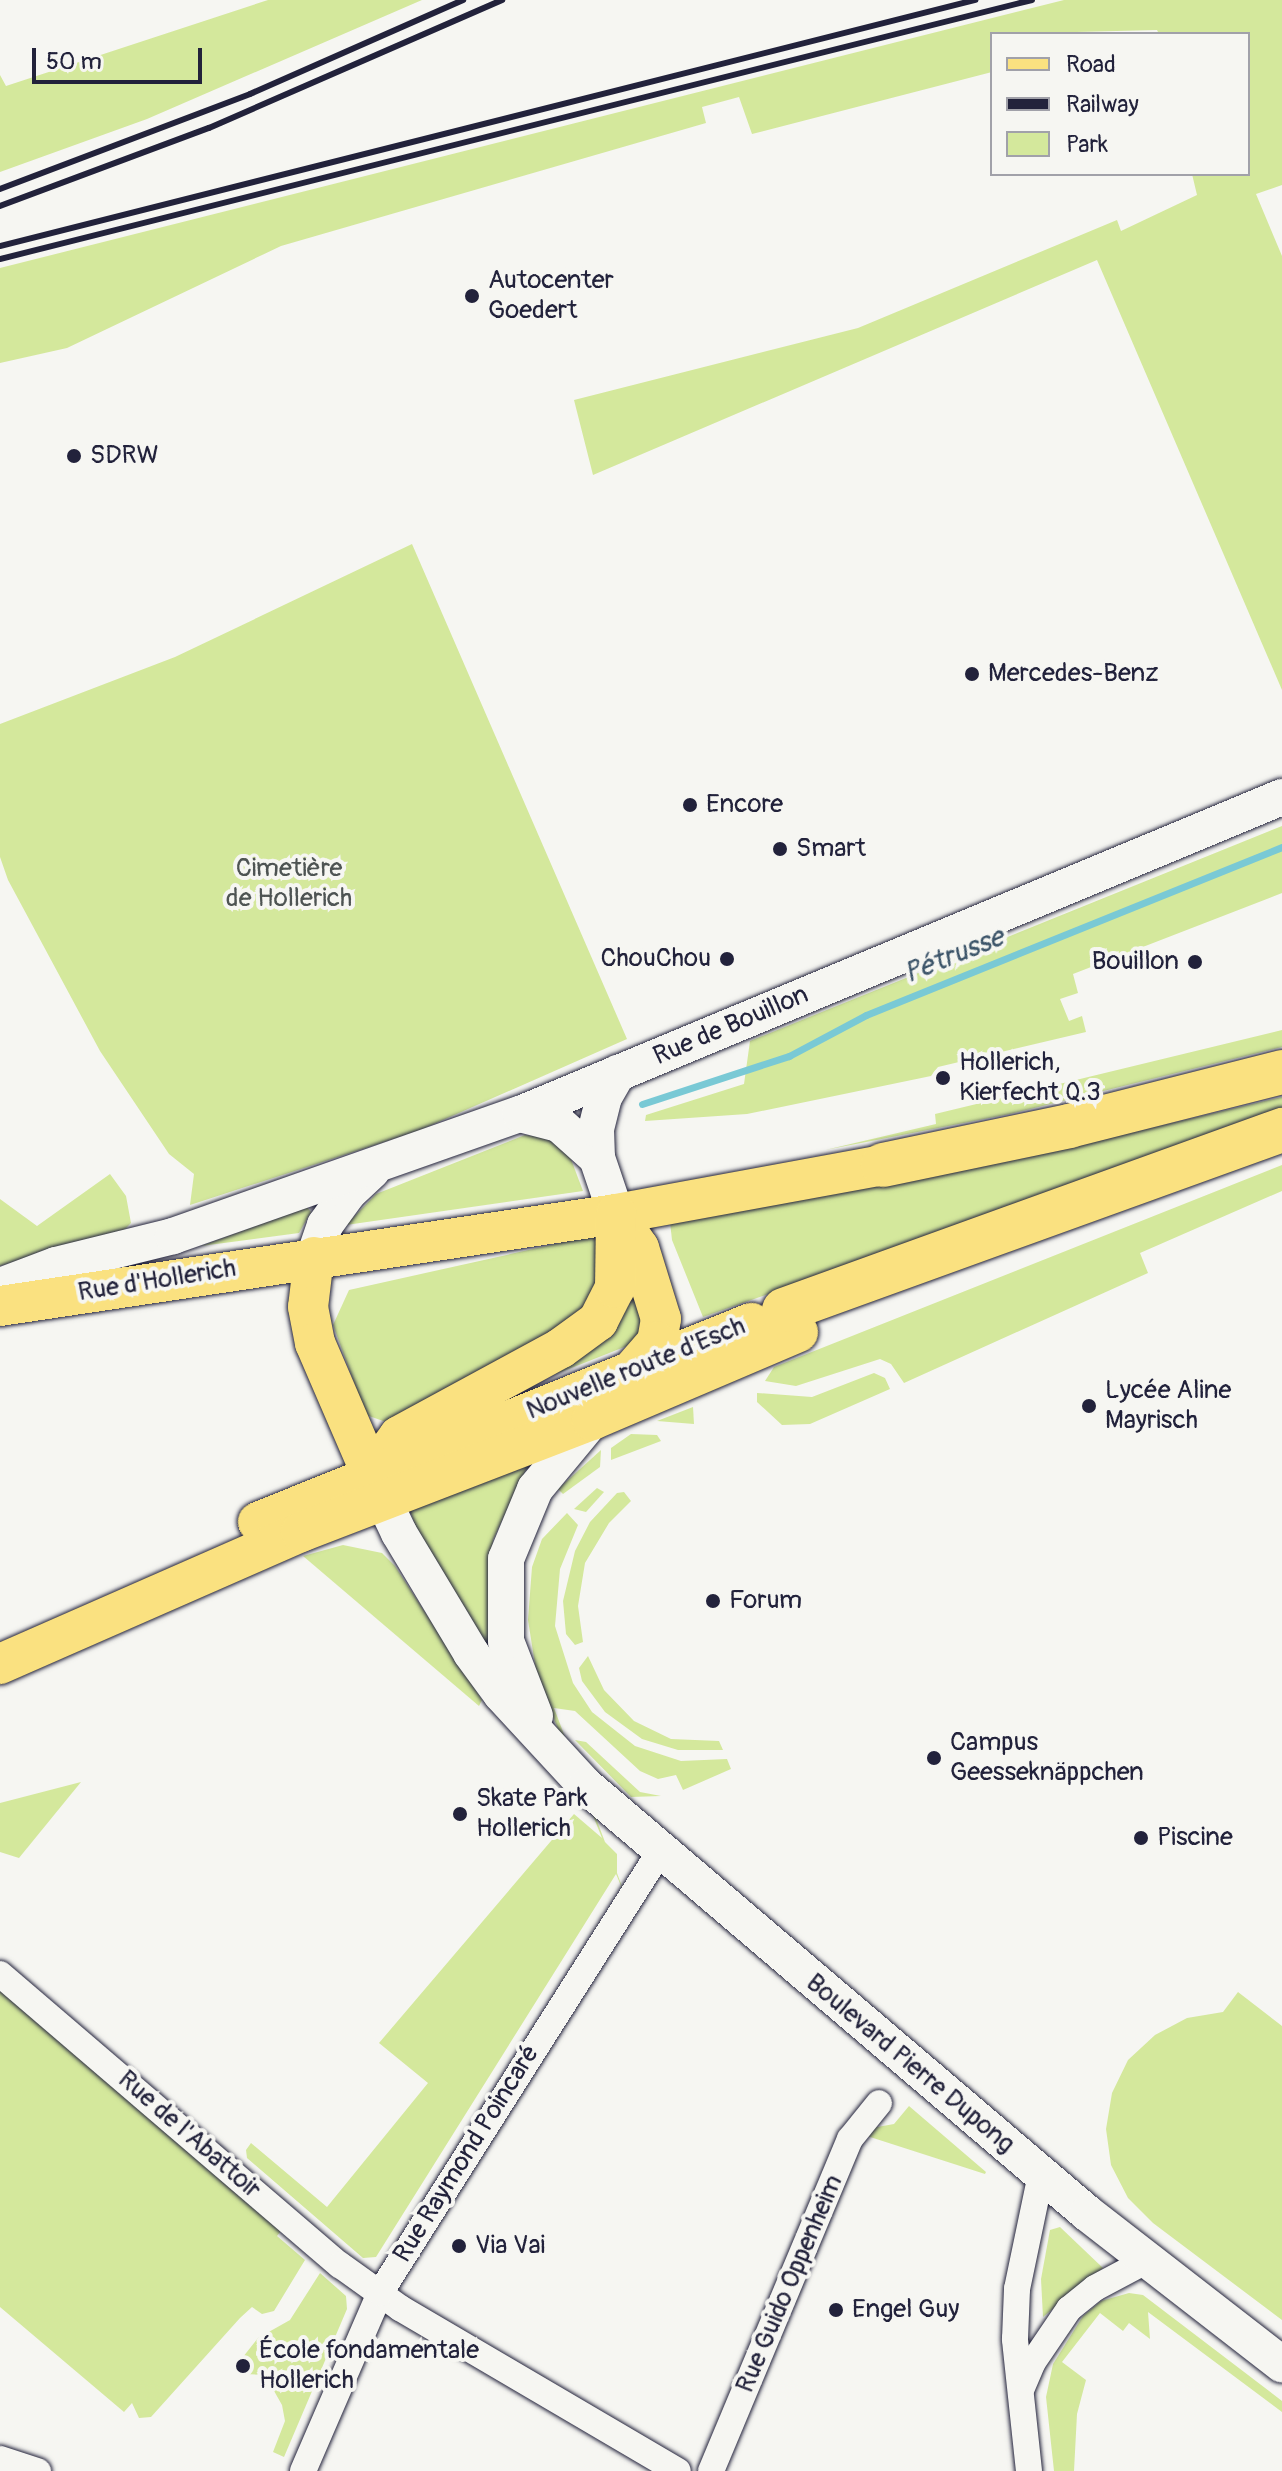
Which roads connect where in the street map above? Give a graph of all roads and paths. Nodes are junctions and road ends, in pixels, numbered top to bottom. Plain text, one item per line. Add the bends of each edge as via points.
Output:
1 (1282, 797) edge
2 (1282, 1072) edge
3 (618, 1073) junction
4 (520, 1114) junction
5 (1282, 1130) edge
6 (597, 1158) junction
7 (883, 1165) joint
8 (376, 1168) junction
9 (616, 1214) junction
10 (173, 1236) junction
11 (314, 1257) junction
12 (0, 1286) edge
13 (104, 1287) junction
14 (0, 1306) edge
15 (791, 1321) junction
16 (634, 1369) junction
17 (592, 1420) junction
18 (378, 1487) junction
19 (0, 1634) edge
20 (0, 1664) edge
21 (551, 1749) junction
22 (659, 1853) junction
23 (0, 1974) edge
24 (879, 2103) dead end
25 (1041, 2174) junction
26 (1146, 2261) junction
27 (380, 2293) junction
28 (1282, 2364) edge
29 (1020, 2393) junction
30 (0, 2459) edge
31 (38, 2471) edge
32 (303, 2471) edge
33 (678, 2471) edge
34 (711, 2471) edge
35 (1029, 2471) edge

1 - 3 street, Rue de Bouillon
2 - 7 highway via 1069,1126
3 - 4 street, Rue de Bouillon
3 - 6 street via 604,1097 596,1129
4 - 6 street via 559,1124
4 - 8 street, Rue de Bouillon
5 - 15 highway, Nouvelle route d'Esch
6 - 9 street
7 - 9 main road
8 - 10 street, Rue de Bouillon
8 - 11 street via 348,1193 325,1225
9 - 11 main road
9 - 16 main road via 639,1248 661,1319 657,1342
9 - 18 main road via 615,1288 598,1321 561,1348 399,1436
10 - 12 street, Rue de Bouillon via 56,1265
10 - 13 street, Rue de Bouillon via 131,1259
11 - 13 main road, Rue d'Hollerich
11 - 18 main road via 308,1307 315,1343
13 - 14 main road, Rue d'Hollerich
15 - 16 main road, Nouvelle route d'Esch
15 - 17 main road
16 - 17 main road
16 - 18 main road, Nouvelle route d'Esch
17 - 18 main road
17 - 21 street, Boulevard Pierre Dupong via 525,1507 503,1582 506,1641
18 - 19 main road, Nouvelle route d'Esch
18 - 20 main road
18 - 21 street, Boulevard Pierre Dupong via 471,1653
21 - 22 street, Boulevard Pierre Dupong
22 - 25 street, Boulevard Pierre Dupong
22 - 27 street, Rue Raymond Poincaré
23 - 27 street, Rue de l'Abattoir via 340,2265
24 - 34 street, Rue Guido Oppenheim via 850,2139
25 - 26 street, Boulevard Pierre Dupong
25 - 29 street via 1017,2289
26 - 28 street, Boulevard Pierre Dupong
26 - 29 street via 1095,2288 1069,2309 1033,2362
27 - 32 street, Rue Raymond Poincaré
27 - 33 street, Rue de l'Abattoir
29 - 35 street
30 - 31 street

